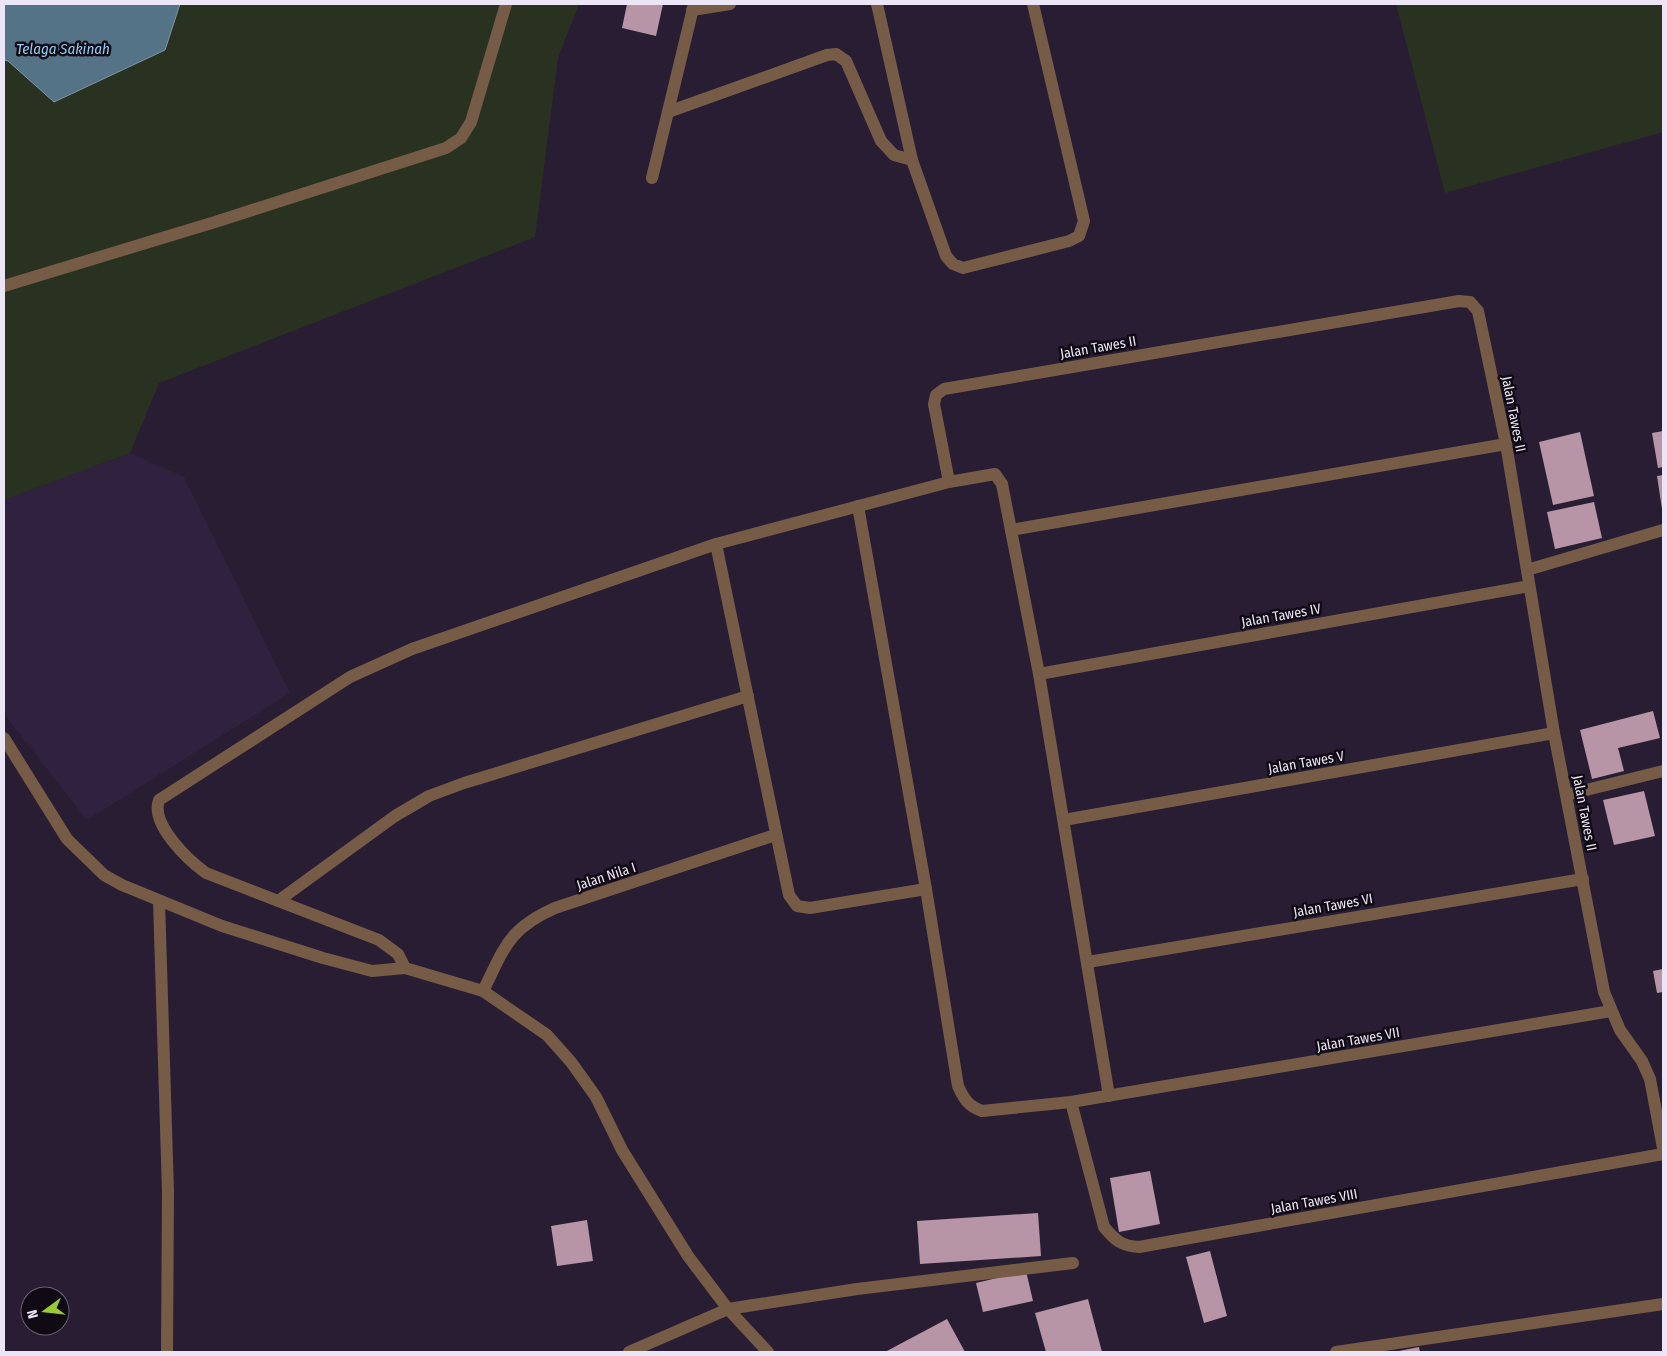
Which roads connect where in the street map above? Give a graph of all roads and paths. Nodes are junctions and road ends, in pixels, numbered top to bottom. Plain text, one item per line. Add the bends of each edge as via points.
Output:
1 (506, 4) edge
2 (730, 4) edge
3 (877, 4) edge
4 (1033, 4) edge
5 (693, 7) edge
6 (668, 112) junction
7 (912, 160) junction
8 (652, 178) dead end
9 (4, 286) edge
10 (1506, 444) junction
11 (949, 482) junction
12 (858, 506) junction
13 (1011, 530) junction
14 (1663, 530) edge
15 (716, 544) junction
16 (1526, 570) junction
17 (1529, 586) junction
18 (1039, 674) junction
19 (748, 696) junction
20 (1554, 733) junction
21 (4, 738) edge
22 (1663, 771) edge
23 (1566, 795) junction
24 (1064, 820) junction
25 (775, 835) junction
26 (1583, 879) junction
27 (926, 889) junction
28 (159, 901) junction
29 (278, 901) junction
30 (1088, 962) junction
31 (405, 968) junction
32 (483, 992) junction
33 (1611, 1011) junction
34 (1109, 1096) junction
35 (1071, 1102) junction
36 (1663, 1148) edge
37 (1663, 1154) edge
38 (1073, 1263) dead end
39 (1663, 1304) edge
40 (728, 1309) junction
41 (167, 1352) edge
42 (629, 1352) edge
43 (768, 1352) edge
44 (1336, 1352) edge

1 - 9 street via 471,122 461,138 446,148
2 - 5 street
3 - 7 street
4 - 7 street via 1084,221 1079,236 963,268 953,264 946,256
5 - 6 street
6 - 7 street via 836,54 846,61 881,141 894,155
6 - 8 street
10 - 11 street, Jalan Tawes II via 1478,311 1470,302 1459,301 944,389 936,395 934,404
10 - 13 street
10 - 16 street, Jalan Tawes II
11 - 12 street
11 - 13 street via 995,474 1002,484
12 - 15 street
12 - 27 street, Jalan Tawes VII
13 - 18 street
14 - 16 street
15 - 19 street
15 - 29 street via 386,659 296,710 159,800 155,809 158,819 187,859 206,873
16 - 17 street, Jalan Tawes II
17 - 18 street, Jalan Tawes IV
17 - 20 street, Jalan Tawes II
18 - 24 street
19 - 25 street
19 - 29 street via 464,782 429,796 395,816
20 - 23 street, Jalan Tawes II
20 - 24 street, Jalan Tawes V
21 - 28 street via 67,839 104,874
22 - 23 street
23 - 26 street, Jalan Tawes II
24 - 30 street
25 - 27 street via 789,895 798,906 810,908
25 - 32 street, Jalan Nila I via 536,917 520,927 507,943
26 - 30 street, Jalan Tawes VI
26 - 33 street, Jalan Tawes II via 1604,992
27 - 35 street, Jalan Tawes VII via 958,1086 964,1100 982,1111
28 - 31 street via 222,926 372,971
28 - 41 street via 168,1192
29 - 31 street via 379,940 398,954
30 - 34 street
31 - 32 street
32 - 40 street via 546,1035 571,1062 596,1097 622,1150 669,1229
33 - 34 street, Jalan Tawes VII
33 - 36 street, Jalan Tawes II via 1650,1079
34 - 35 street, Jalan Tawes VII
35 - 37 street, Jalan Tawes VIII via 1104,1226 1116,1241 1127,1246 1139,1247
38 - 40 street via 857,1289
39 - 44 street
40 - 42 street
40 - 43 street

